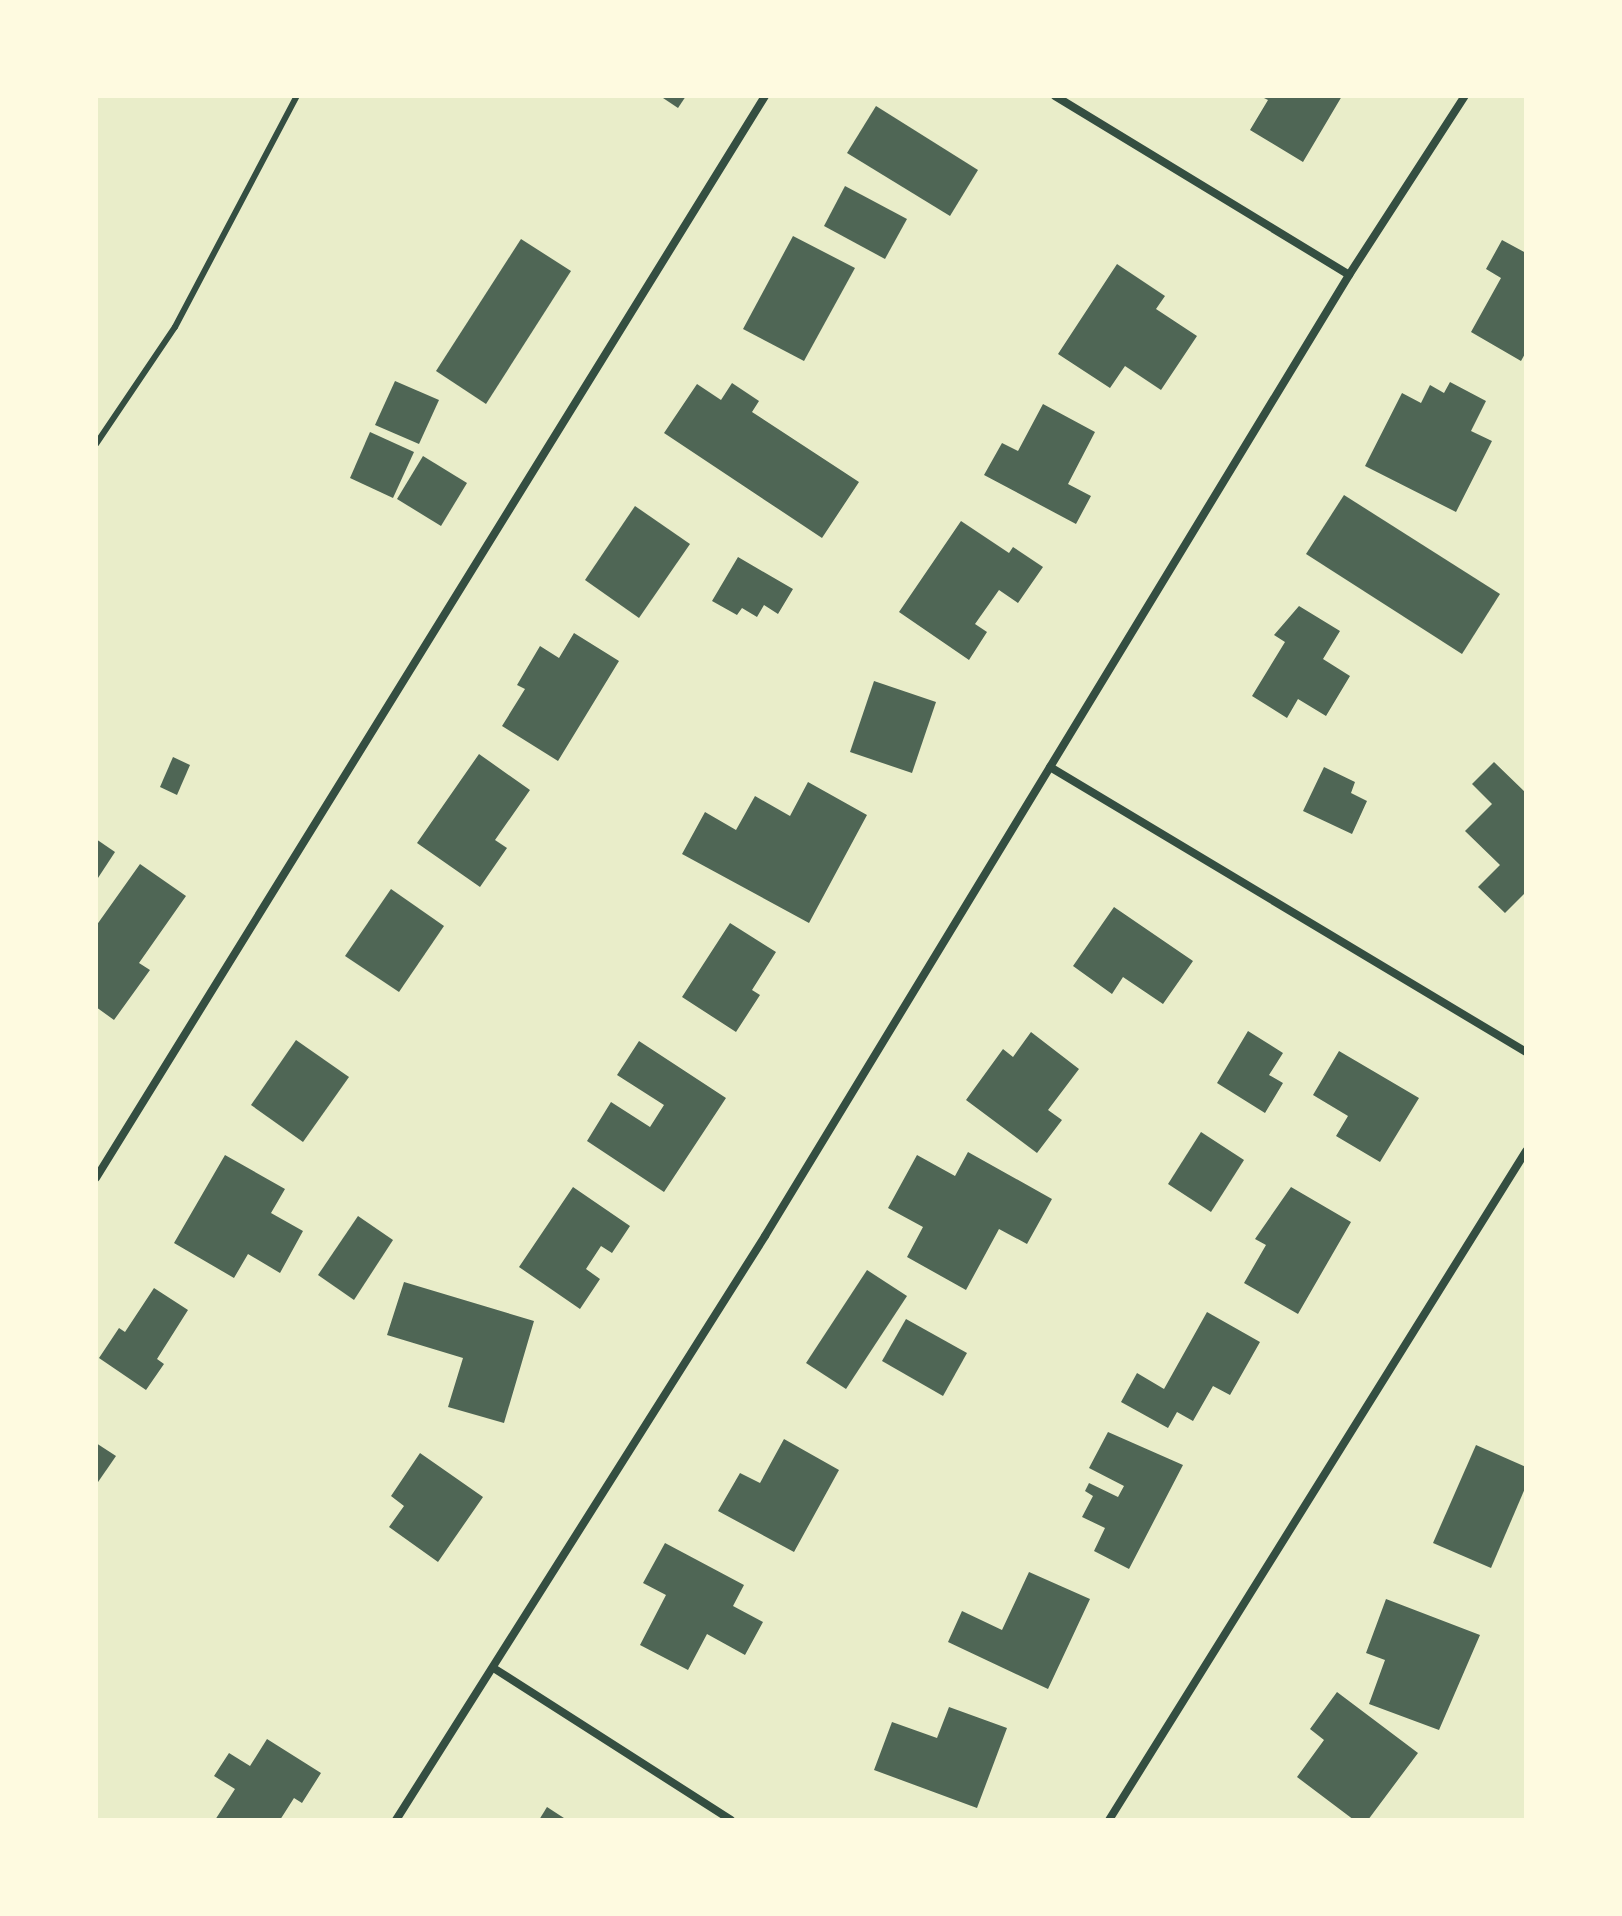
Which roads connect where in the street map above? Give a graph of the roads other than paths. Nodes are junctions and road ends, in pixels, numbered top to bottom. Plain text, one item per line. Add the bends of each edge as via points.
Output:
1 (297, 96) edge
2 (765, 96) edge
3 (1055, 96) edge
4 (1465, 96) edge
5 (1349, 275) junction
6 (96, 444) edge
7 (1050, 767) junction
8 (1526, 1052) edge
9 (1526, 1151) edge
10 (96, 1178) edge
11 (495, 1669) junction
12 (396, 1820) edge
13 (731, 1820) edge
14 (1109, 1820) edge

1 - 6 lane via 175,327
2 - 10 street
3 - 5 street
4 - 5 street
5 - 7 street
7 - 8 street
7 - 11 street
9 - 14 street
11 - 12 street
11 - 13 street

